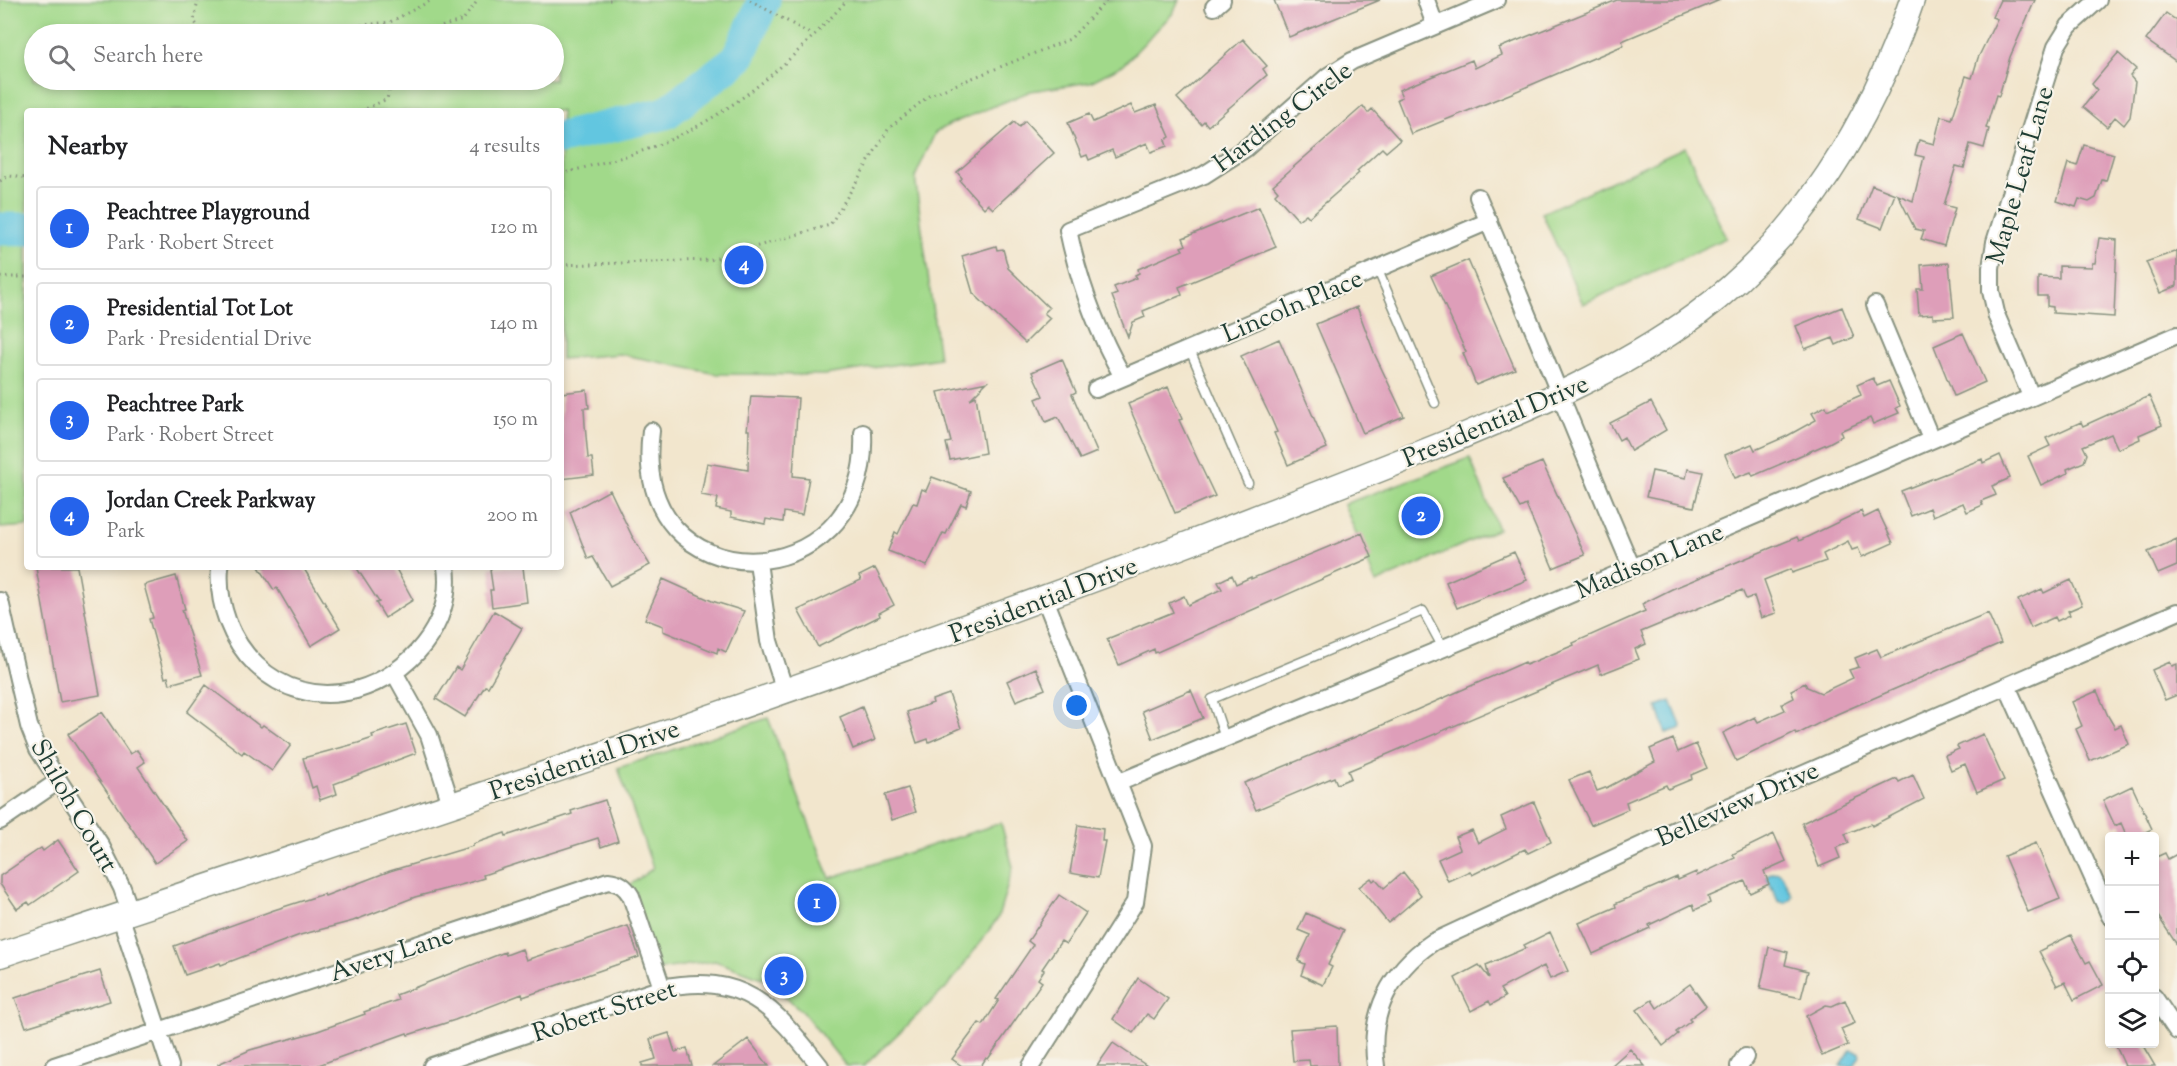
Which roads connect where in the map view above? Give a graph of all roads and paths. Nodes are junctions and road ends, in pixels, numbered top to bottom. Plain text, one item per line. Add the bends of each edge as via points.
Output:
1 (198, 0) edge
2 (432, 0) edge
3 (478, 0) edge
4 (609, 0) edge
5 (615, 0) edge
6 (750, 0) edge
7 (845, 0) edge
8 (1107, 0) edge
9 (1425, 0) edge
10 (1496, 0) edge
11 (1912, 0) edge
12 (2098, 0) edge
13 (196, 24) edge
14 (372, 24) edge
15 (451, 24) edge
16 (1435, 25) junction
17 (812, 35) junction
18 (389, 90) edge
19 (368, 108) edge
20 (564, 173) edge
21 (24, 178) edge
22 (0, 181) edge
23 (1478, 197) dead end
24 (1489, 221) junction
25 (564, 265) edge
26 (1377, 268) junction
27 (0, 277) edge
28 (24, 277) edge
29 (1875, 305) dead end
30 (2177, 336) edge
31 (1189, 348) junction
32 (1123, 377) junction
33 (1096, 389) dead end
34 (1560, 395) junction
35 (2031, 396) junction
36 (1435, 403) dead end
37 (651, 431) dead end
38 (863, 434) dead end
39 (1930, 439) junction
40 (1248, 483) dead end
41 (758, 562) junction
42 (1632, 568) junction
43 (220, 570) edge
44 (446, 570) edge
45 (1045, 599) junction
46 (0, 600) edge
47 (2177, 612) edge
48 (3, 628) edge
49 (1443, 648) junction
50 (394, 672) junction
51 (2007, 686) junction
52 (785, 691) junction
53 (1225, 738) junction
54 (57, 782) junction
55 (1120, 782) junction
56 (451, 804) junction
57 (0, 821) edge
58 (2105, 907) edge
59 (125, 913) junction
60 (0, 955) edge
61 (662, 988) junction
62 (2159, 1004) edge
63 (158, 1030) junction
64 (2177, 1031) edge
65 (54, 1066) edge
66 (170, 1066) edge
67 (432, 1066) edge
68 (820, 1066) edge
69 (1031, 1066) edge
70 (1376, 1066) edge

1 - 13 path
2 - 14 path via 390,22
3 - 15 path via 464,20
4 - 5 path
6 - 17 path
7 - 17 path
8 - 25 path via 1070,39 930,95 889,128 830,225 710,260
9 - 16 street
10 - 16 street, Harding Circle
11 - 34 street, Presidential Drive via 1892,58 1865,116 1820,187 1773,245 1734,283 1665,337 1610,371
12 - 35 street, Maple Leaf Lane via 2069,26 2056,47 1995,242 1991,280 1996,317
16 - 32 street, Harding Circle via 1372,51 1328,76 1246,148 1204,175 1068,230 1088,306
17 - 20 path via 757,89 697,127 646,150
18 - 19 path via 387,99
21 - 22 path via 9,176
23 - 24 street
24 - 26 street, Lincoln Place
24 - 34 street
26 - 31 street, Lincoln Place
26 - 36 lane
27 - 28 path
29 - 39 street
30 - 35 street, Madison Lane
31 - 32 street, Lincoln Place
31 - 40 lane
32 - 33 street, Lincoln Place
34 - 42 street
34 - 45 street, Presidential Drive via 1326,491
35 - 39 street, Madison Lane
37 - 41 street via 650,481 669,520 702,549 722,558
38 - 41 street via 862,469 837,522 800,551
39 - 42 street, Madison Lane
41 - 52 street via 769,640
42 - 49 street, Madison Lane
43 - 50 street via 221,605 228,627 244,653 270,676 291,686 333,693 355,690
44 - 50 street via 439,621 427,641
45 - 52 street, Presidential Drive
45 - 55 street
46 - 48 street, Shiloh Court
47 - 51 street, Belleview Drive
48 - 54 street, Shiloh Court via 29,726
49 - 53 street, Madison Lane
49 - 53 lane via 1423,611 1212,699
50 - 56 street via 429,735
51 - 58 street
51 - 70 street, Belleview Drive via 1668,833 1433,942 1404,966 1380,1004 1374,1029
52 - 56 street, Presidential Drive
53 - 55 street, Madison Lane
54 - 57 street
54 - 59 street, Shiloh Court via 100,844 122,888
55 - 69 street via 1143,846 1135,902
56 - 59 street, Presidential Drive
59 - 60 street, Presidential Drive
59 - 63 street, Shiloh Court
61 - 63 street, Avery Lane via 631,896 618,882 608,881
61 - 67 street, Robert Street
61 - 68 street, Robert Street via 707,983 751,996 784,1021
62 - 64 street
63 - 65 street, Avery Lane
63 - 66 street, Shiloh Court

